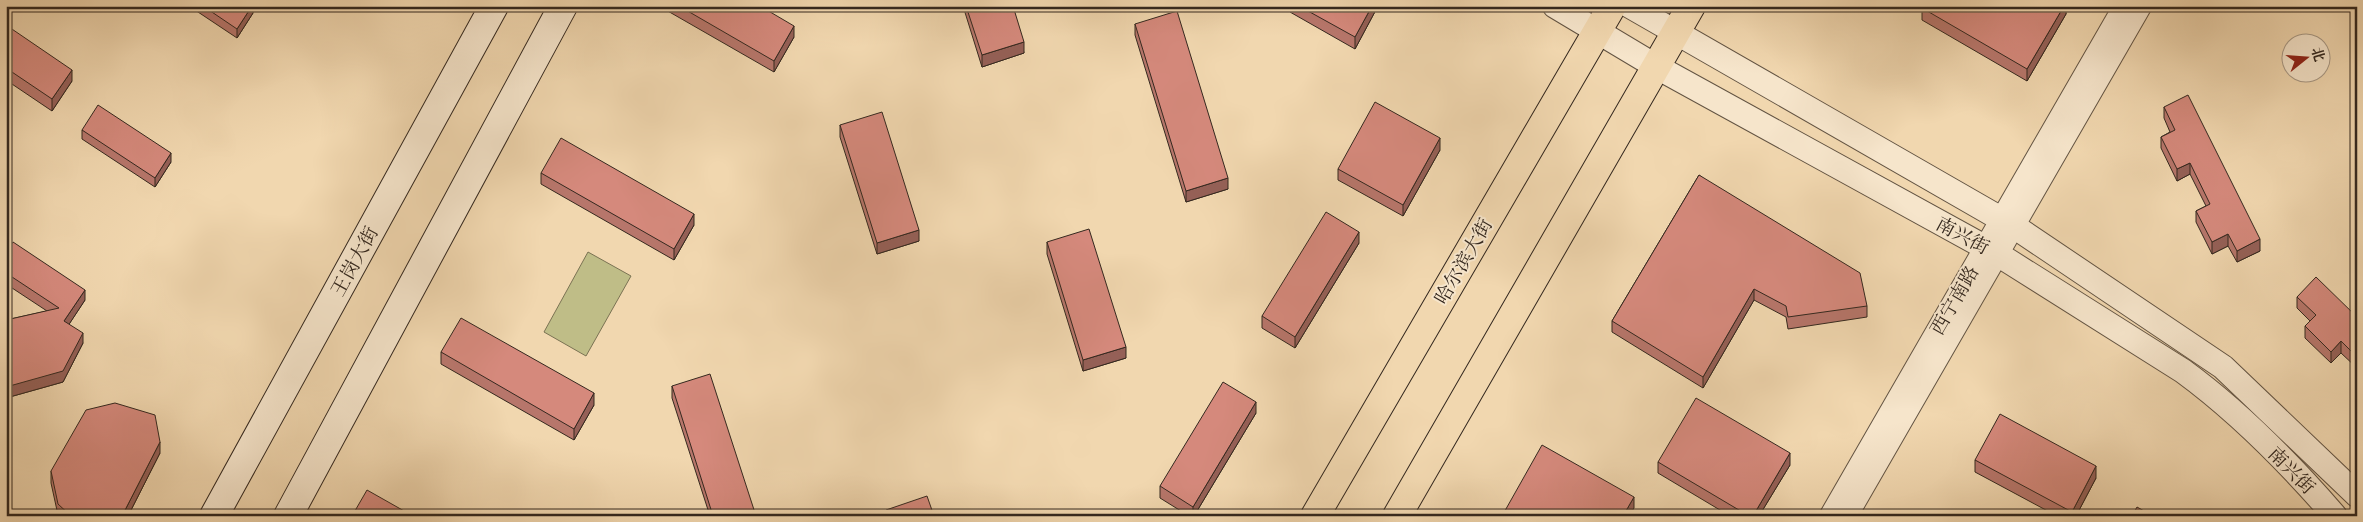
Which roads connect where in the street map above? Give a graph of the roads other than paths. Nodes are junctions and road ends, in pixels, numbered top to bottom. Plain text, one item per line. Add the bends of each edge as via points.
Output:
1 (494, 6) edge
2 (563, 6) edge
3 (1555, 6) edge
4 (1612, 6) edge
5 (1630, 6) edge
6 (1690, 6) edge
7 (2123, 6) edge
8 (2142, 6) edge
9 (1596, 31) junction
10 (1675, 33) junction
11 (1658, 67) junction
12 (2008, 224) junction
13 (1992, 251) junction
14 (2357, 495) edge
15 (1322, 514) edge
16 (214, 516) edge
17 (288, 516) edge
18 (1397, 516) edge
19 (1829, 516) edge
20 (1848, 516) edge
21 (2335, 516) edge

1 - 16 main road, 王岗大街
2 - 17 main road
3 - 9 street, 南兴街
4 - 9 main road, 哈尔滨大街
5 - 10 street, 南兴街
6 - 10 main road
7 - 12 street, 西宁南路
8 - 12 street, 西宁南路
9 - 11 street, 南兴街
9 - 15 main road, 哈尔滨大街
10 - 11 main road
10 - 12 street, 南兴街
11 - 13 street, 南兴街
11 - 18 main road
12 - 13 street, 西宁南路
12 - 14 street, 南兴街 via 2223,367
13 - 19 street, 西宁南路
13 - 20 street, 西宁南路
13 - 21 street, 南兴街 via 2207,389 2300,476

